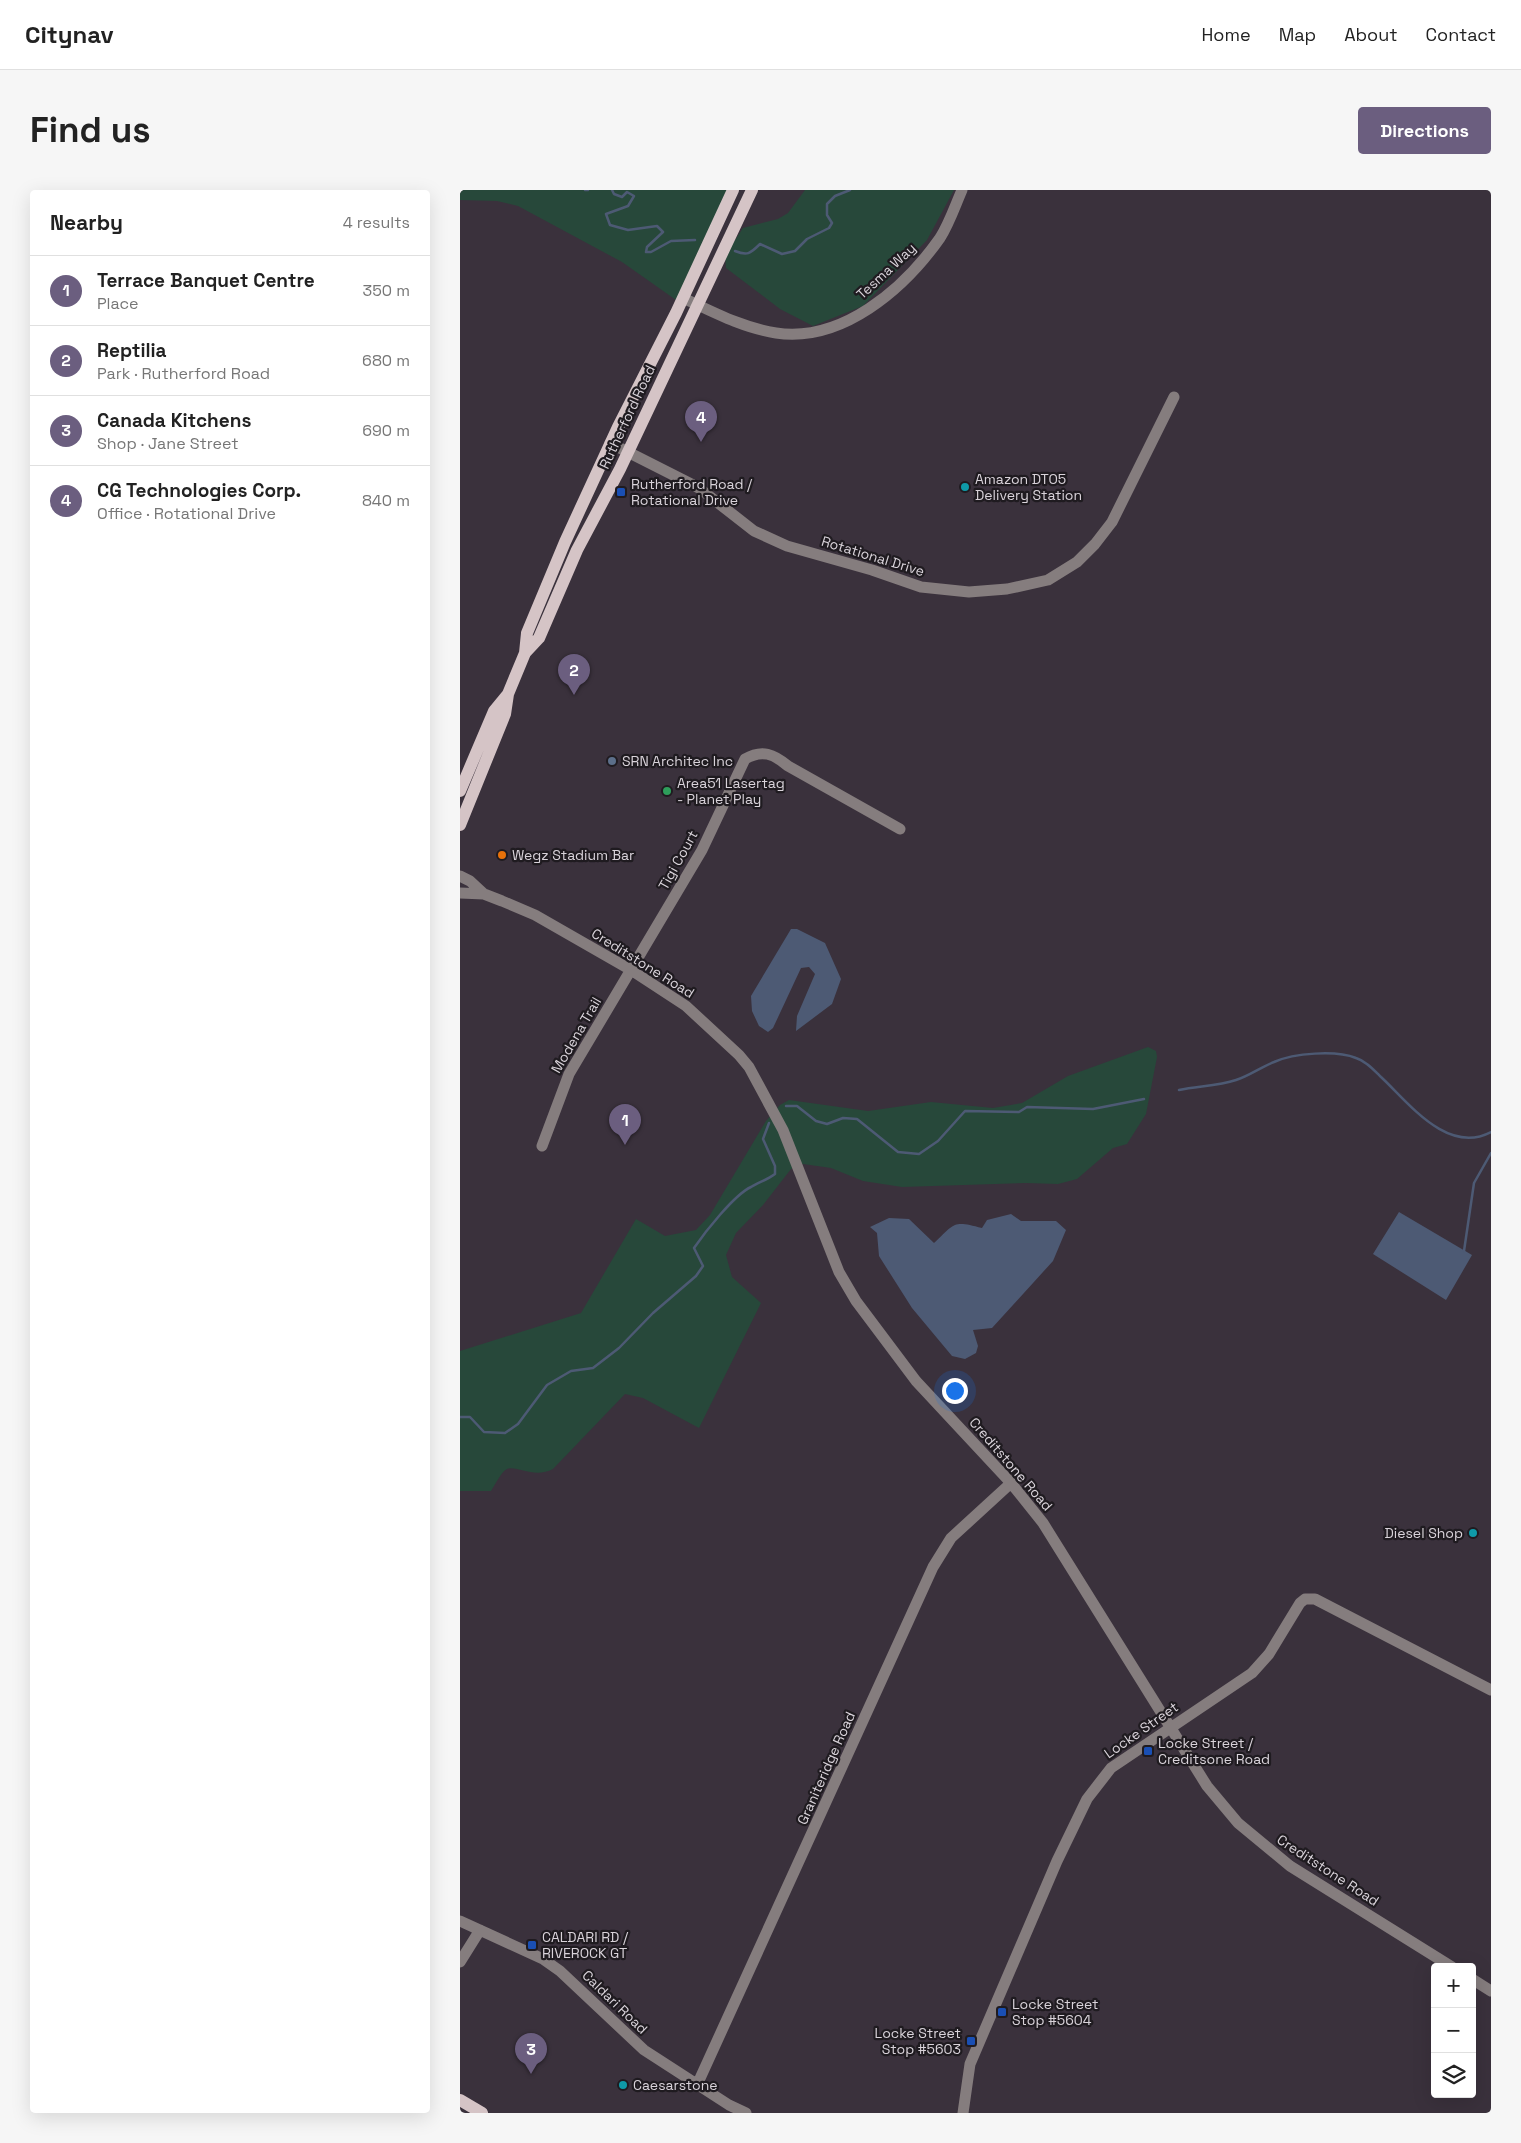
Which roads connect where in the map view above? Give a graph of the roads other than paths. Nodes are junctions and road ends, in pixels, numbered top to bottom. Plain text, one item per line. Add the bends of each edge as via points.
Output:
1 (733, 190) edge
2 (752, 190) edge
3 (962, 190) edge
4 (683, 298) junction
5 (697, 305) junction
6 (1174, 397) dead end
7 (610, 443) junction
8 (628, 452) junction
9 (545, 604) junction
10 (508, 694) junction
11 (460, 791) edge
12 (460, 825) edge
13 (900, 829) dead end
14 (460, 876) edge
15 (460, 893) edge
16 (484, 894) junction
17 (631, 970) junction
18 (542, 1146) dead end
19 (1011, 1483) junction
20 (1491, 1690) edge
21 (1170, 1727) junction
22 (460, 1921) edge
23 (480, 1930) junction
24 (460, 1962) edge
25 (1446, 1963) edge
26 (1476, 1982) edge
27 (1491, 1991) edge
28 (697, 2085) junction
29 (460, 2100) edge
30 (482, 2113) edge
31 (746, 2113) edge
32 (963, 2113) edge

1 - 4 main road, Rutherford Road
2 - 5 main road, Rutherford Road
3 - 5 street, Tesma Way via 941,236 909,274 871,309 828,328 777,333 731,320
4 - 5 street, Tesma Way
4 - 7 main road, Rutherford Road
5 - 8 main road, Rutherford Road
6 - 8 street, Rotational Drive via 1112,522 1095,544 1076,562 1048,580 1007,589 969,592 921,587 787,546 754,531 699,488
7 - 8 street, Rotational Drive
7 - 9 main road, Rutherford Road via 565,542
8 - 9 main road, Rutherford Road
9 - 10 main road, Rutherford Road via 527,633 525,654
10 - 11 main road, Rutherford Road via 494,711
10 - 12 main road, Rutherford Road via 505,714
13 - 17 street, Tigi Court via 788,766 778,757 754,753 739,766 702,850
14 - 16 street, Creditstone Road
15 - 16 street, Creditstone Road
16 - 17 street, Creditstone Road via 535,916
17 - 18 street, Modena Trail via 569,1074
17 - 19 street, Creditstone Road via 686,1006 749,1067 783,1130 839,1272 856,1302 916,1381
19 - 21 street, Creditstone Road via 1058,1545
19 - 28 street, Graniteridge Road via 951,1538 933,1567
20 - 21 street, Locke Street via 1310,1598 1300,1603 1270,1654 1252,1673
21 - 25 street, Creditstone Road via 1207,1786 1258,1842 1290,1866
21 - 32 street, Locke Street via 1111,1768 1087,1799 970,2064
22 - 23 street, Caldari Road
23 - 24 street
23 - 28 street, Caldari Road via 543,1959 560,1971 644,2050
26 - 27 street
28 - 31 street, Caldari Road
29 - 30 main road

